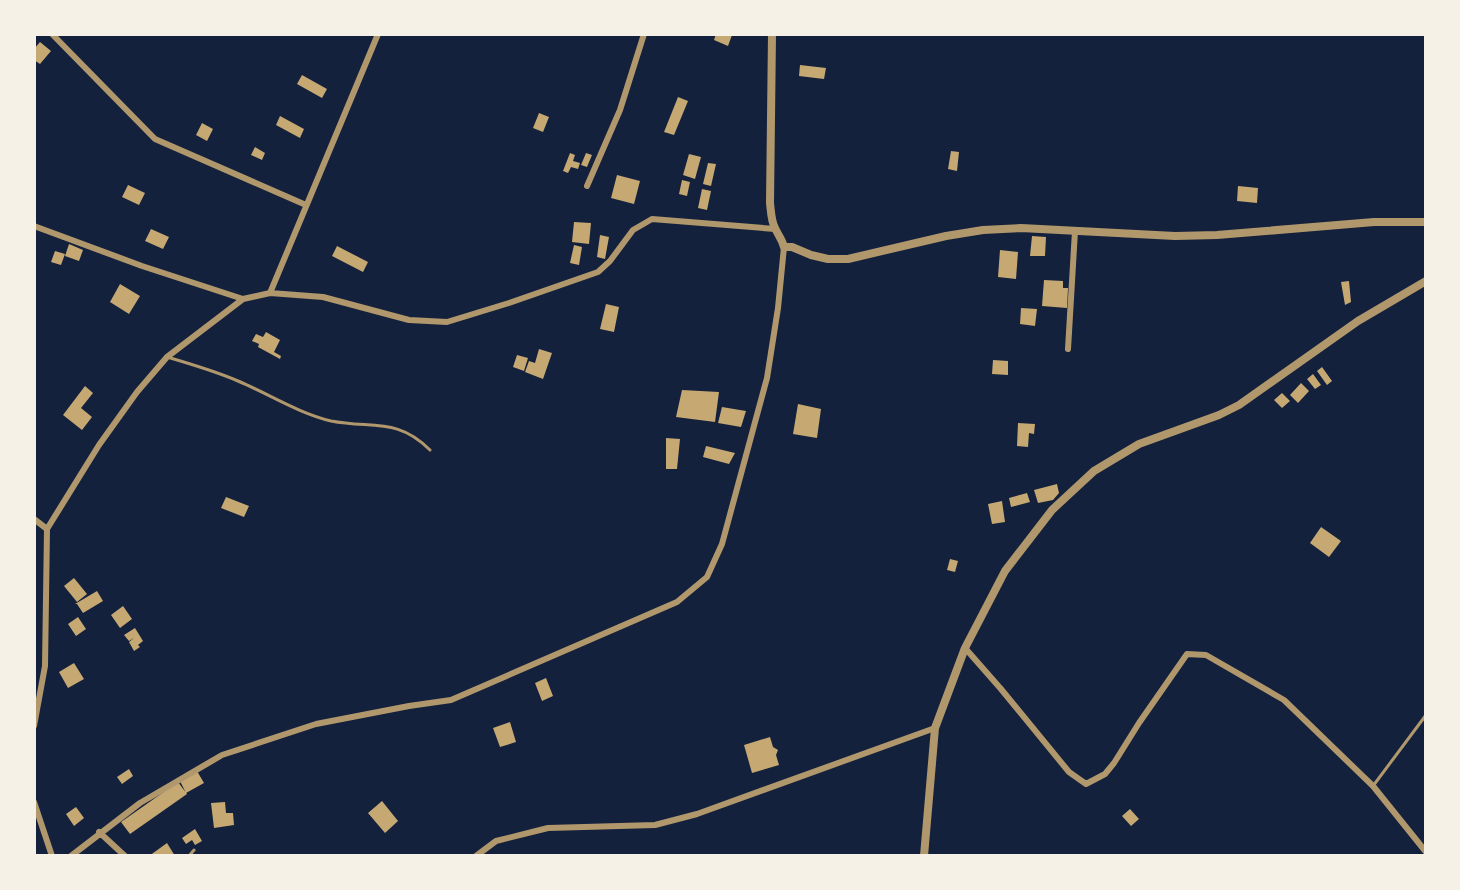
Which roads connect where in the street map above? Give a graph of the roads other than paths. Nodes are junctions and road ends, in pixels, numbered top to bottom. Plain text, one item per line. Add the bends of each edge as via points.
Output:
1 (52, 34) edge
2 (378, 34) edge
3 (644, 34) edge
4 (772, 34) edge
5 (587, 186) dead end
6 (306, 205) junction
7 (1425, 222) edge
8 (34, 226) edge
9 (775, 229) junction
10 (1075, 231) junction
11 (784, 247) junction
12 (1425, 281) edge
13 (270, 293) junction
14 (243, 299) junction
15 (1068, 349) dead end
16 (167, 357) junction
17 (430, 450) dead end
18 (34, 519) edge
19 (47, 529) junction
20 (965, 648) junction
21 (1425, 715) edge
22 (34, 726) edge
23 (935, 728) junction
24 (1373, 786) junction
25 (34, 802) edge
26 (99, 832) junction
27 (1425, 840) edge
28 (194, 849) dead end
29 (1423, 849) edge
30 (52, 855) edge
31 (71, 855) edge
32 (125, 855) edge
33 (189, 855) edge
34 (476, 855) edge
35 (924, 855) edge

1 - 6 street via 155,139
2 - 6 street
3 - 5 street via 620,110
4 - 9 street via 770,203
6 - 13 street
7 - 10 street via 1217,235
8 - 14 street
9 - 11 street
9 - 13 street via 652,219 633,230 598,272 447,322 409,320 323,297
10 - 11 street via 983,230 848,259 828,259
10 - 15 street
11 - 26 street via 767,378 722,544 707,577 677,602 451,700 316,724 222,755 140,802
12 - 20 street via 1358,321 1239,405 1140,444 1094,471 1052,510 1005,571
13 - 14 street
14 - 16 street
16 - 17 lane via 201,366 306,413 352,424 403,429
16 - 19 street via 136,392 99,445
18 - 19 street
19 - 22 street via 45,666
20 - 23 street
20 - 24 street via 1069,772 1086,784 1105,774 1114,763 1187,654 1206,655 1284,700
21 - 24 lane
23 - 34 street via 697,814 655,825 548,828 496,842
23 - 35 street
24 - 29 street
25 - 30 street
26 - 31 street
26 - 32 street
27 - 29 lane
28 - 33 lane

